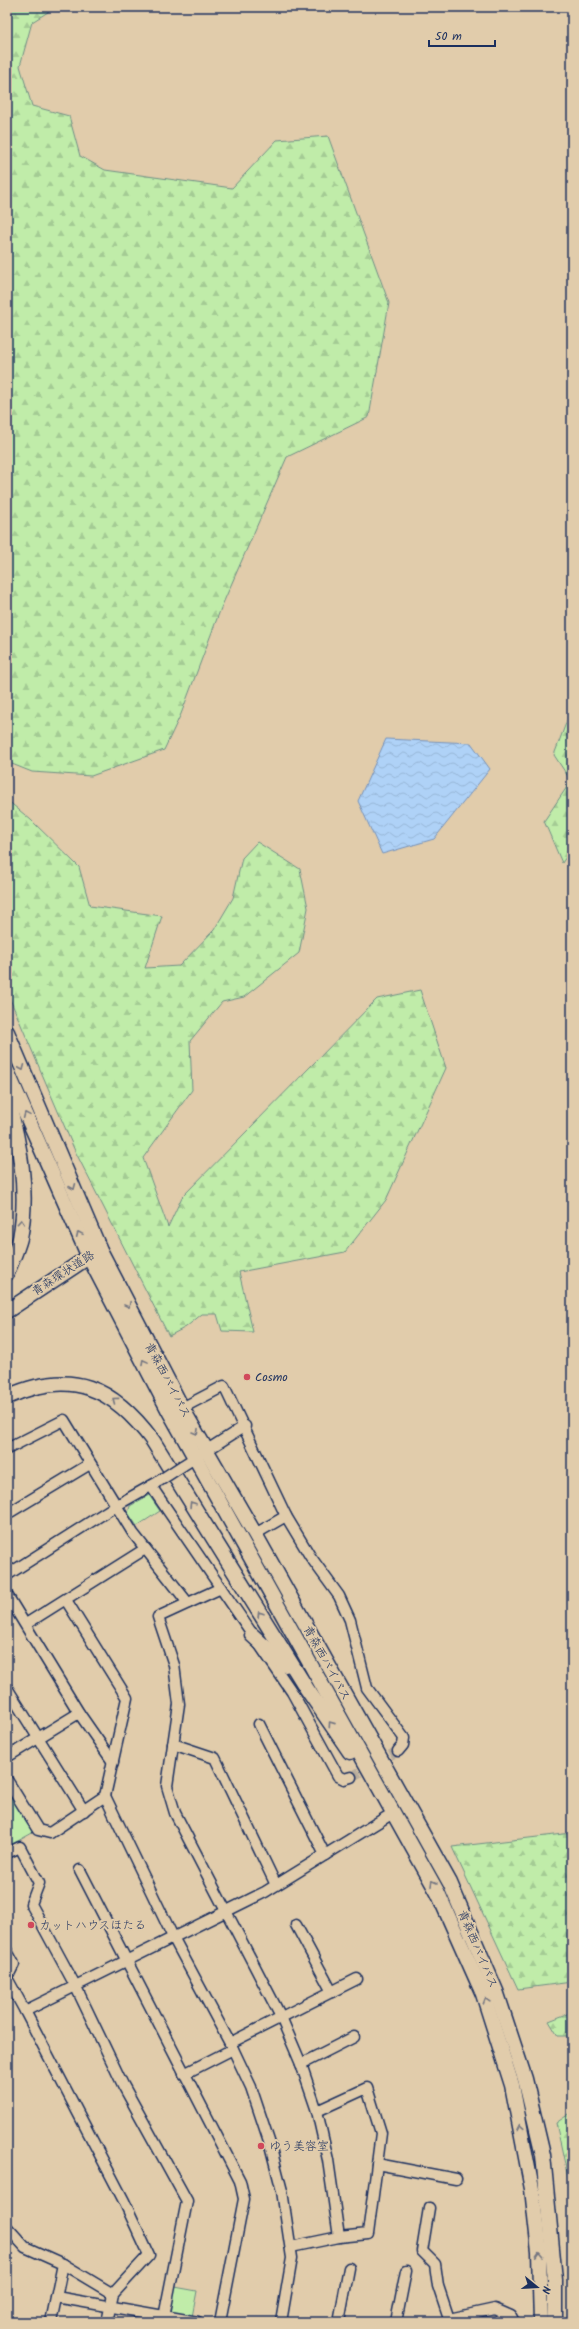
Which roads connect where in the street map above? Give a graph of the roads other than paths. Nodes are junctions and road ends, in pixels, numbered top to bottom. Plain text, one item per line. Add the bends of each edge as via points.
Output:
1 (7, 1032) edge
2 (7, 1070) edge
3 (7, 1098) edge
4 (94, 1253) junction
5 (7, 1273) edge
6 (7, 1311) edge
7 (7, 1397) edge
8 (182, 1408) junction
9 (245, 1426) junction
10 (7, 1449) edge
11 (201, 1453) junction
12 (90, 1464) junction
13 (155, 1484) junction
14 (117, 1505) junction
15 (7, 1514) edge
16 (286, 1516) junction
17 (256, 1534) junction
18 (145, 1549) junction
19 (7, 1575) edge
20 (221, 1588) junction
21 (7, 1595) edge
22 (66, 1600) junction
23 (188, 1603) junction
24 (26, 1624) junction
25 (252, 1635) junction
26 (7, 1688) edge
27 (306, 1689) junction
28 (79, 1713) junction
29 (259, 1724) dead end
30 (38, 1738) junction
31 (173, 1744) junction
32 (398, 1751) dead end
33 (7, 1757) edge
34 (113, 1762) junction
35 (351, 1777) dead end
36 (7, 1780) edge
37 (105, 1796) junction
38 (84, 1811) junction
39 (393, 1813) junction
40 (7, 1853) edge
41 (325, 1855) junction
42 (80, 1870) dead end
43 (276, 1884) junction
44 (226, 1910) junction
45 (296, 1925) dead end
46 (173, 1936) junction
47 (7, 1952) edge
48 (125, 1960) junction
49 (7, 1978) edge
50 (357, 1979) dead end
51 (76, 1988) junction
52 (332, 1992) junction
53 (25, 2012) junction
54 (281, 2017) junction
55 (354, 2037) dead end
56 (231, 2046) junction
57 (301, 2064) junction
58 (184, 2074) junction
59 (317, 2111) junction
60 (377, 2164) junction
61 (456, 2179) dead end
62 (429, 2208) dead end
63 (7, 2227) edge
64 (339, 2237) junction
65 (291, 2247) junction
66 (62, 2264) junction
67 (349, 2268) dead end
68 (406, 2271) dead end
69 (113, 2294) junction
70 (56, 2297) junction
71 (110, 2306) junction
72 (164, 2319) edge
73 (51, 2322) edge
74 (107, 2322) edge
75 (198, 2322) edge
76 (220, 2322) edge
77 (281, 2322) edge
78 (339, 2322) edge
79 (396, 2322) edge
80 (514, 2322) edge
81 (541, 2322) edge
82 (555, 2322) edge

1 -> 4 highway, 青森西バイパス
4 -> 2 highway, 青森西バイパス
5 -> 3 highway via 20,1239 24,1190 19,1148
4 - 6 highway, 青森環状道路
4 -> 8 highway, 青森西バイパス
11 -> 4 highway, 青森西バイパス via 168,1409
27 -> 7 highway via 153,1441 128,1412 109,1396 84,1386 46,1384 30,1387
8 - 9 street via 224,1386
8 -> 11 highway, 青森西バイパス
9 - 11 street
9 - 16 street
10 - 12 street via 64,1420
11 - 13 street, bridge
11 - 17 highway, 青森西バイパス
11 - 39 highway, 青森西バイパス
12 - 14 street
12 - 15 street
13 - 14 street
13 - 20 street
14 - 18 street
14 - 19 street
16 - 17 street
16 - 32 street via 310,1556 339,1596 350,1620 367,1688 404,1738 403,1745
17 - 82 highway, 青森西バイパス via 450,1884 496,1991 525,2079 543,2155 554,2272
18 - 22 street
18 - 23 street
20 - 23 street
20 - 25 street
21 - 24 street
22 - 24 street
22 - 34 street via 127,1698
23 - 31 street via 158,1617 174,1665 179,1704
24 - 28 street
25 - 27 highway via 278,1657
25 - 35 street via 292,1692 338,1776 344,1779
26 - 30 street
39 -> 27 highway
28 - 30 street
28 - 34 street
29 - 41 street
30 - 33 street
30 - 38 street
31 - 43 street via 215,1758
31 - 44 street via 167,1786 175,1813
34 - 37 street
36 - 38 street via 38,1830 50,1832
37 - 38 street
37 - 46 street
39 - 41 street
81 -> 39 highway, 青森西バイパス via 539,2252 532,2189 512,2085 483,1994 438,1892
40 - 51 street via 20,1847 39,1882 31,1904
41 - 43 street
42 - 48 street
43 - 44 street
44 - 46 street
44 - 54 street
45 - 52 street
46 - 48 street
46 - 56 street
47 - 49 street via 14,1964
48 - 51 street
48 - 58 street
49 - 53 street
50 - 52 street
51 - 53 street
51 - 72 street via 123,2085 187,2201
52 - 54 street
53 - 69 street via 124,2201 149,2255
54 - 56 street
54 - 57 street
55 - 57 street
56 - 58 street
56 - 65 street via 250,2087 269,2141 282,2191
57 - 59 street
58 - 76 street via 240,2181 244,2199
59 - 60 street via 367,2088 381,2133
59 - 64 street via 328,2160
60 - 61 street
60 - 64 street via 368,2234
62 - 80 street via 422,2251 434,2264 449,2319 495,2309 511,2316
63 - 66 street via 25,2247
64 - 65 street
65 - 77 street via 292,2258
66 - 69 street
66 - 70 street
67 - 78 street
68 - 79 street
69 - 71 street
70 - 71 street
70 - 73 street
71 - 72 street
71 - 74 street
72 - 75 street

